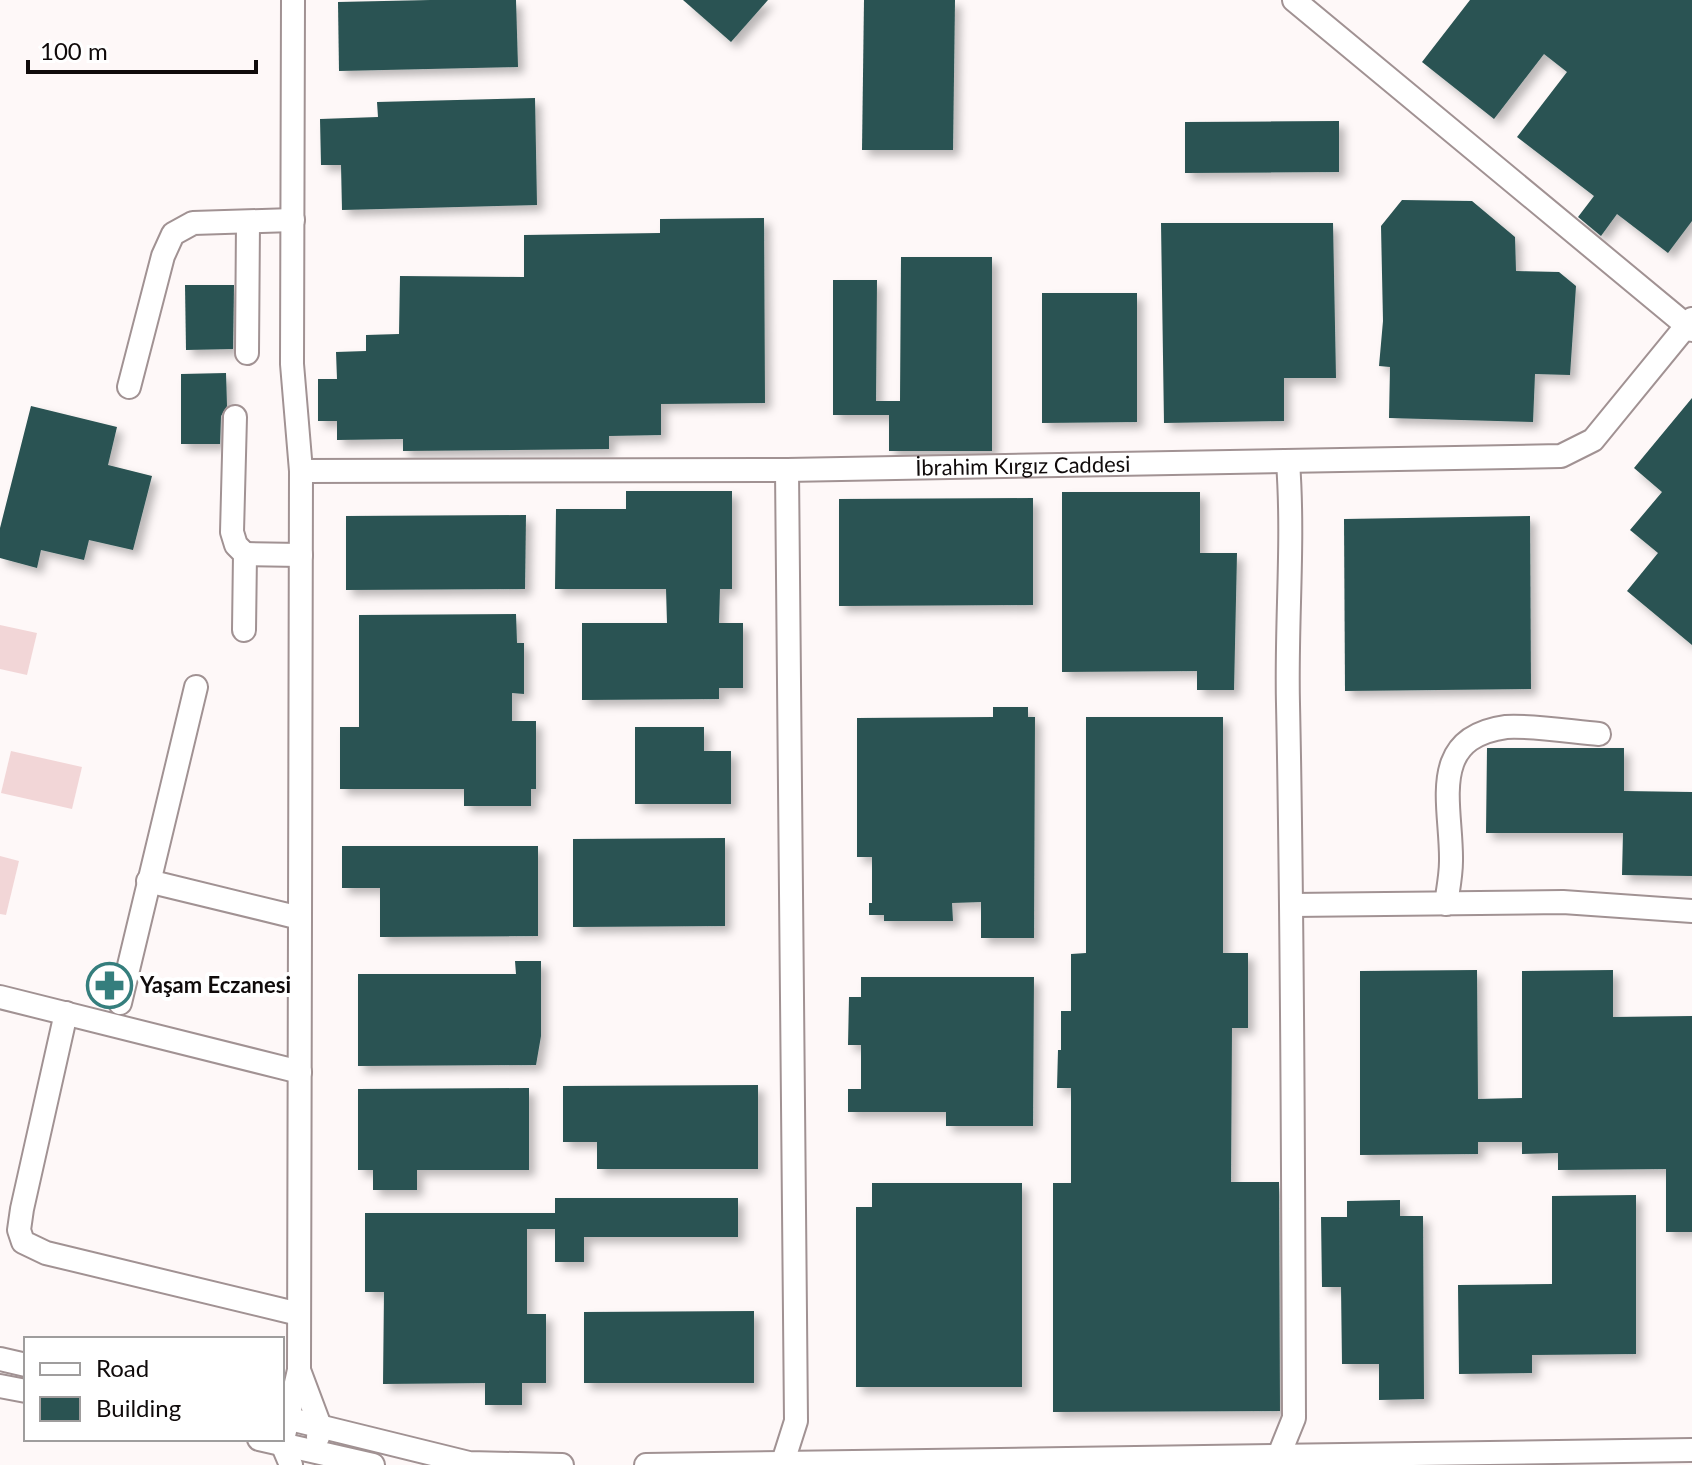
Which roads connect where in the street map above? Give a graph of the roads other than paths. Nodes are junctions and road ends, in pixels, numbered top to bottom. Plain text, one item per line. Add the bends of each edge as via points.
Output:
1 (293, 0) edge
2 (1294, 0) edge
3 (293, 220) junction
4 (248, 222) junction
5 (1690, 325) edge
6 (247, 353) dead end
7 (129, 387) dead end
8 (235, 417) dead end
9 (1288, 462) junction
10 (787, 470) junction
11 (301, 471) junction
12 (245, 554) junction
13 (301, 555) junction
14 (244, 630) dead end
15 (196, 687) dead end
16 (1599, 734) dead end
17 (148, 881) junction
18 (1446, 904) junction
19 (1292, 905) junction
20 (1692, 911) edge
21 (300, 918) junction
22 (0, 997) edge
23 (120, 1003) dead end
24 (66, 1013) junction
25 (300, 1072) junction
26 (299, 1314) junction
27 (0, 1359) edge
28 (24, 1365) edge
29 (299, 1370) junction
30 (0, 1386) edge
31 (24, 1391) edge
32 (284, 1417) edge
33 (1294, 1418) junction
34 (796, 1421) junction
35 (320, 1426) junction
36 (268, 1441) edge
37 (282, 1441) edge
38 (282, 1444) junction
39 (1692, 1450) edge
40 (313, 1458) edge
41 (1279, 1460) edge
42 (1310, 1460) edge
43 (782, 1463) edge
44 (813, 1463) edge
45 (291, 1465) edge
46 (373, 1465) edge
47 (562, 1465) edge
48 (646, 1465) edge

1 - 3 street
2 - 5 street
3 - 4 street
3 - 11 street via 292,364
4 - 6 street
4 - 7 street via 193,223 173,234
5 - 9 street, İbrahim Kırgız Caddesi via 1593,440 1561,456
8 - 12 street via 232,532
9 - 10 street, İbrahim Kırgız Caddesi
9 - 19 street
10 - 11 street, İbrahim Kırgız Caddesi
10 - 34 street
11 - 13 street
12 - 13 street
12 - 14 street
13 - 21 street
15 - 17 street
16 - 18 street via 1507,727 1476,737 1457,751 1446,789 1452,863
17 - 21 street
17 - 23 street
18 - 19 street
18 - 20 street via 1563,902
19 - 33 street
21 - 25 street
22 - 24 street
24 - 25 street
24 - 26 street via 22,1209 23,1242 46,1253
25 - 26 street
26 - 29 street
27 - 28 street
29 - 32 street
29 - 35 street
30 - 31 street
32 - 35 street
33 - 41 street
33 - 42 street
34 - 43 street
34 - 44 street
35 - 40 street
35 - 47 street via 469,1463
36 - 38 street
37 - 38 street
38 - 40 street
38 - 45 street
39 - 42 street
40 - 46 street
41 - 42 street
41 - 44 street
43 - 44 street
43 - 48 street

